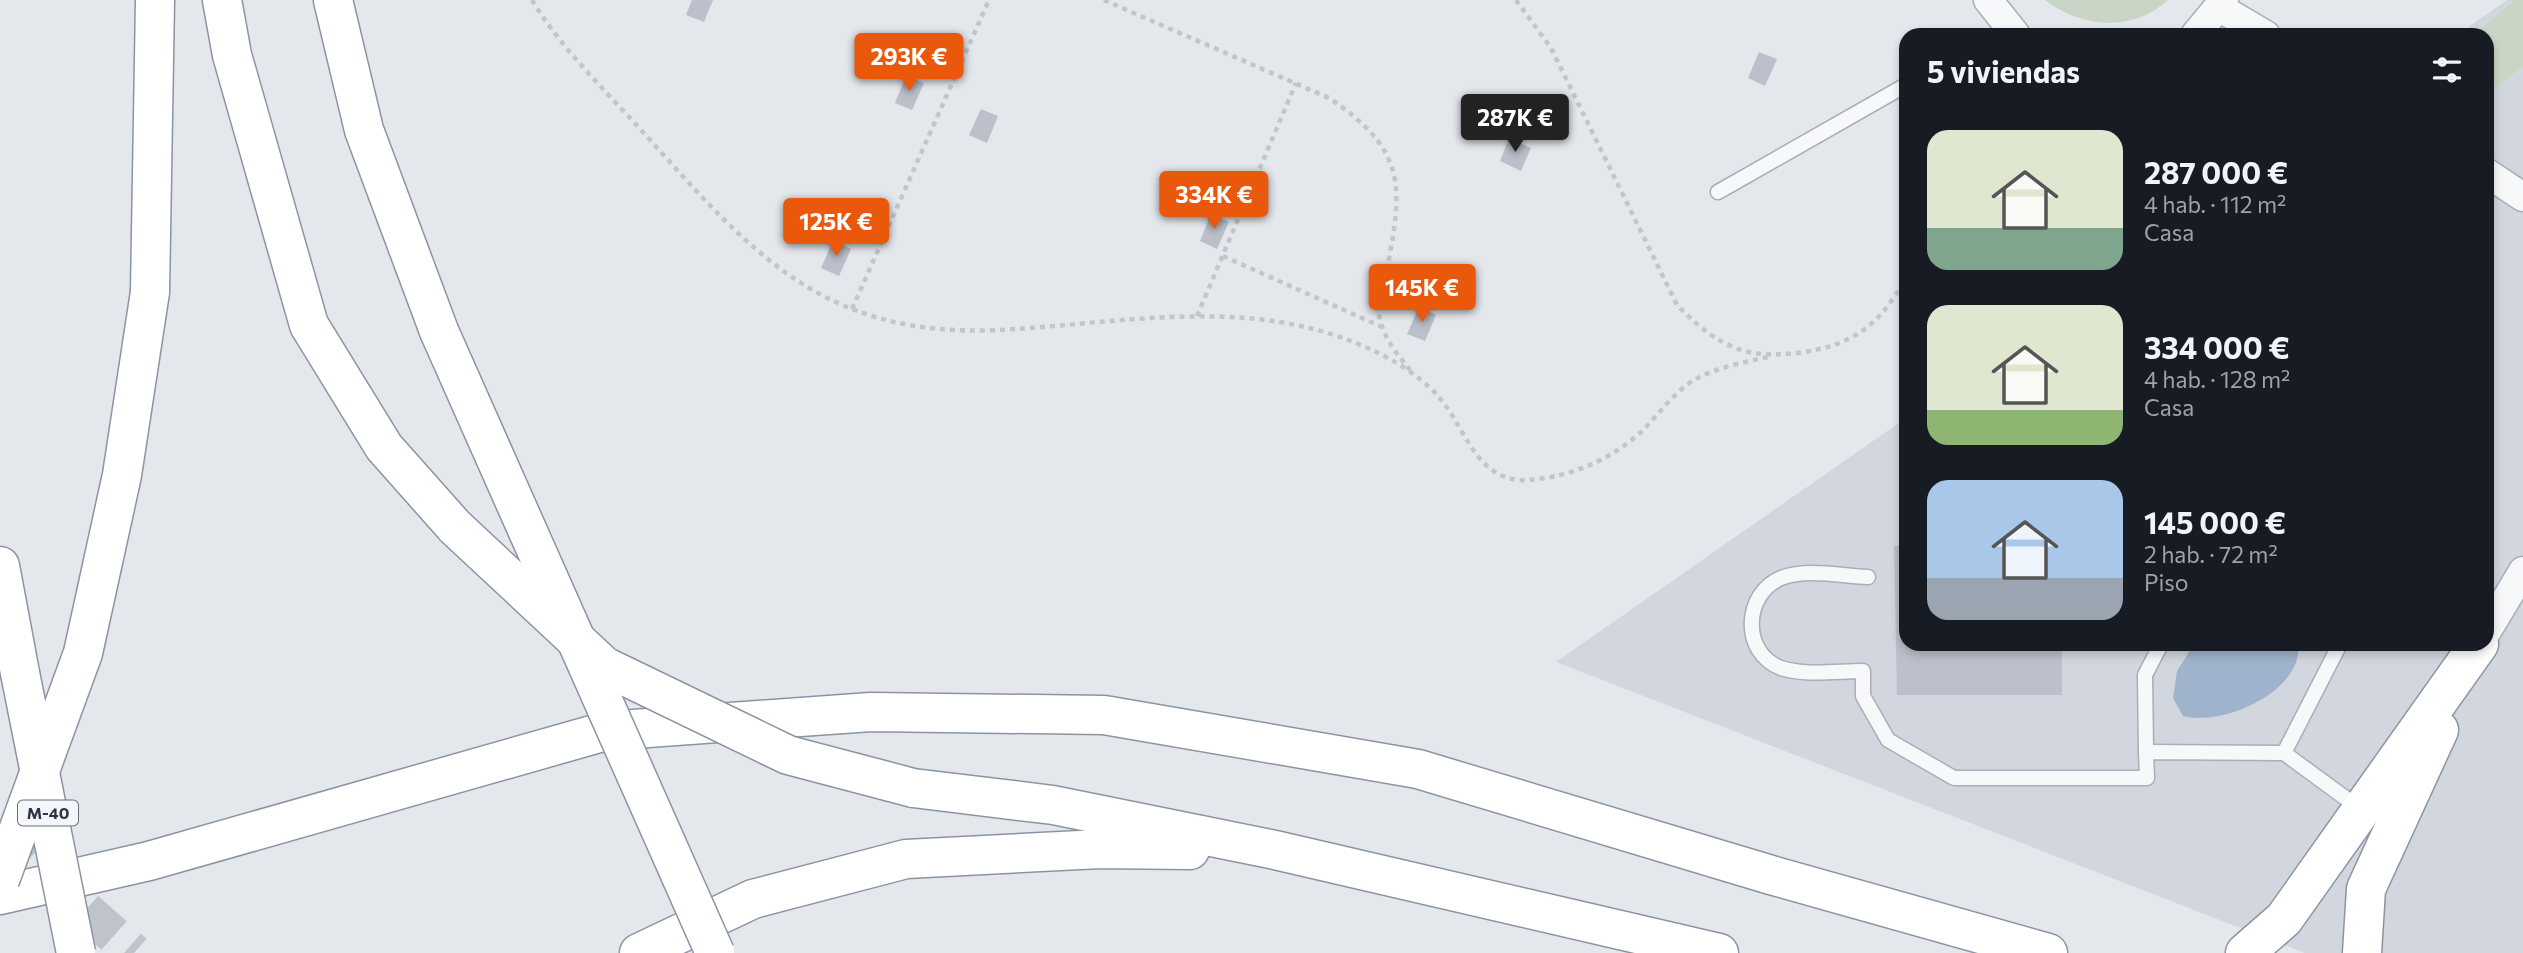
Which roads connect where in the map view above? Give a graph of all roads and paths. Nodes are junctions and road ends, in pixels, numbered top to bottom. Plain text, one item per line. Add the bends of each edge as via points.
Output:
1 (155, 0) edge
2 (222, 0) edge
3 (333, 0) edge
4 (532, 0) edge
5 (538, 0) edge
6 (989, 0) edge
7 (1104, 0) edge
8 (1516, 0) edge
9 (1988, 0) edge
10 (2222, 4) edge
11 (538, 10) junction
12 (2010, 28) edge
13 (2201, 28) edge
14 (2256, 28) edge
15 (1296, 83) junction
16 (1899, 89) edge
17 (2494, 178) edge
18 (1718, 192) dead end
19 (2523, 197) edge
20 (1223, 256) junction
21 (1899, 290) edge
22 (852, 309) junction
23 (1197, 316) junction
24 (1382, 327) junction
25 (1772, 356) junction
26 (1413, 374) junction
27 (0, 566) edge
28 (2523, 571) edge
29 (1868, 577) dead end
30 (2494, 619) edge
31 (2157, 651) edge
32 (2336, 651) edge
33 (2474, 651) edge
34 (2476, 651) edge
35 (2147, 752) junction
36 (2284, 753) junction
37 (2361, 810) junction
38 (1275, 850) junction
39 (1771, 875) junction
40 (0, 880) edge
41 (0, 895) edge
42 (76, 953) edge
43 (639, 953) edge
44 (715, 953) edge
45 (1720, 953) edge
46 (1968, 953) edge
47 (2048, 953) edge
48 (2245, 953) edge
49 (2362, 953) edge

1 - 40 highway, bridge via 149,292 122,475 83,653
2 - 38 highway, bridge via 232,55 309,325 384,447 455,527 604,666 788,755 914,788 1052,805
3 - 44 highway, bridge via 363,130 439,331
4 - 11 path
5 - 11 path
6 - 22 path
7 - 15 path
8 - 25 path via 1551,48 1677,305 1703,331 1734,348
9 - 12 street
10 - 13 street
10 - 14 street
11 - 22 path via 743,241 796,282
15 - 20 path
15 - 24 path via 1362,120 1382,148 1396,180 1398,212 1378,313
16 - 18 lane
17 - 19 street
20 - 23 path
20 - 24 path
21 - 25 path via 1892,304 1863,331 1831,348
22 - 23 path via 913,328 996,330
23 - 26 path via 1297,324 1363,346
24 - 26 path
25 - 26 path via 1693,380 1642,431 1605,458 1562,477 1523,480 1498,474 1468,446 1446,405
27 - 42 highway, M-40, bridge
28 - 30 street
29 - 35 lane via 1799,575 1767,587 1751,619 1763,655 1780,667 1799,671 1863,671 1863,696 1888,740 1954,778 2147,778
31 - 35 lane via 2145,675
32 - 36 lane
33 - 37 highway
34 - 49 highway via 2366,889
35 - 36 lane
36 - 37 lane
37 - 48 highway via 2284,919
38 - 43 highway via 1100,849 906,859 753,899
38 - 45 highway
39 - 41 highway via 1418,769 1104,715 871,712 606,731 149,861
39 - 46 highway
39 - 47 highway

